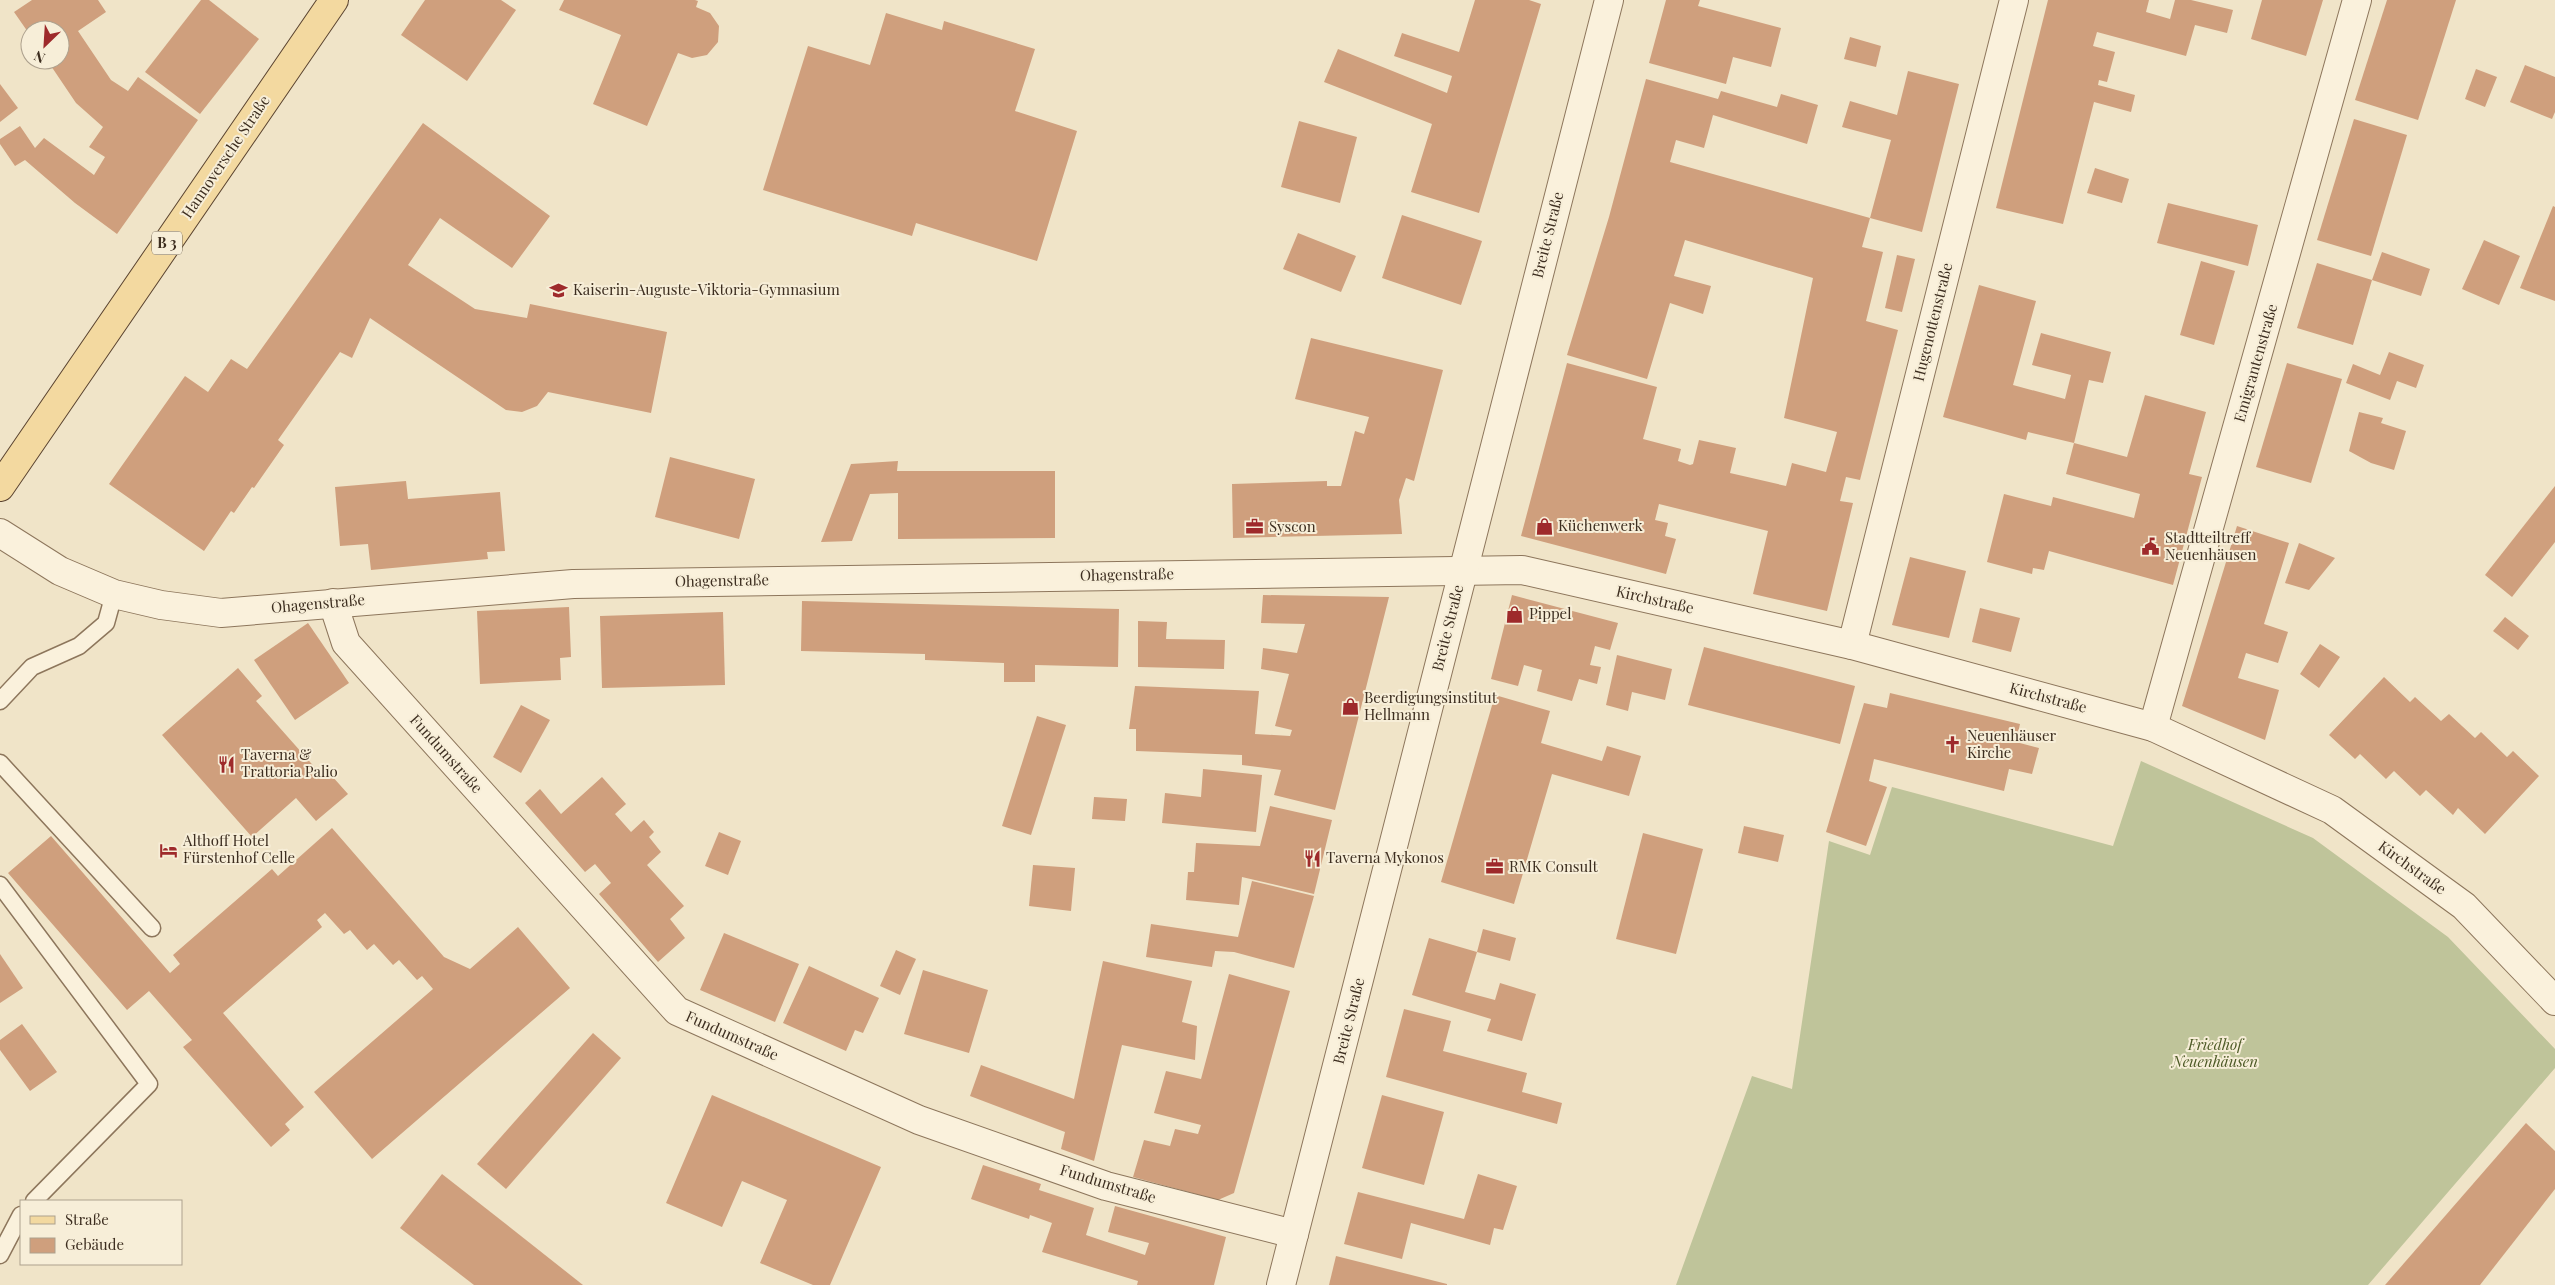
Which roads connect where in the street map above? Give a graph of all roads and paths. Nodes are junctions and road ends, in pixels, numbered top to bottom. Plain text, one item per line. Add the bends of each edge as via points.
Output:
1 (334, 0) edge
2 (1609, 0) edge
3 (2014, 0) edge
4 (2358, 0) edge
5 (0, 487) edge
6 (0, 533) edge
7 (1462, 572) junction
8 (114, 594) junction
9 (333, 603) junction
10 (1852, 645) junction
11 (0, 701) edge
12 (2154, 726) junction
13 (0, 762) edge
14 (0, 885) edge
15 (152, 928) dead end
16 (2555, 1001) edge
17 (35, 1200) edge
18 (20, 1216) edge
19 (1294, 1234) junction
20 (0, 1255) edge
21 (1281, 1285) edge

1 - 5 main road, Hannoversche Straße / B 3
2 - 7 street, Breite Straße
3 - 10 street, Hugenottenstraße
4 - 12 street, Emigrantenstraße
6 - 8 street, Ohagenstraße via 60,571
7 - 9 street, Ohagenstraße via 573,584
7 - 10 street, Kirchstraße via 1522,570
7 - 19 street, Breite Straße
8 - 9 street, Ohagenstraße via 161,605 221,613
8 - 11 lane via 106,622 79,646 32,667
9 - 19 street, Fundumstraße via 346,643 677,1011 919,1120 1106,1186
10 - 12 street, Kirchstraße
12 - 16 street, Kirchstraße via 2332,810 2464,906
13 - 15 lane
14 - 17 lane via 149,1084
18 - 20 lane
19 - 21 street, Breite Straße

